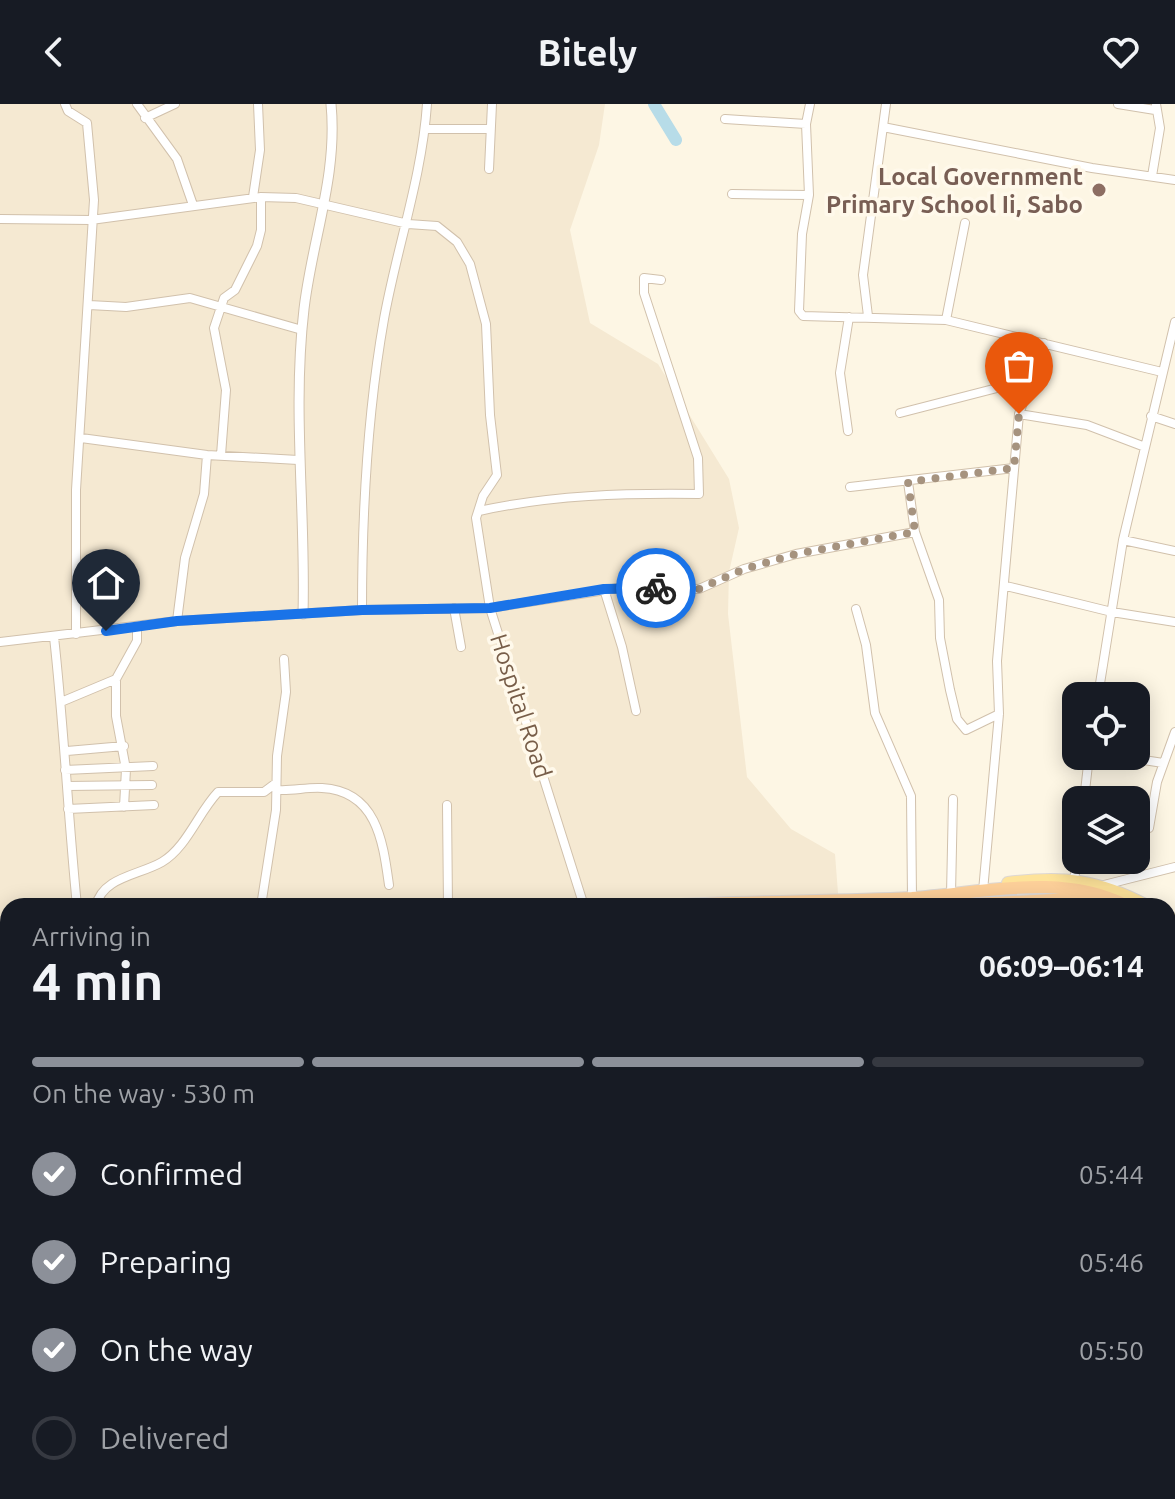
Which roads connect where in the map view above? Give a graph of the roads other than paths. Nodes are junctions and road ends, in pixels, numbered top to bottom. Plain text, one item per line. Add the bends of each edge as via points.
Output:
1 (65, 104) edge
2 (137, 104) edge
3 (175, 104) edge
4 (258, 104) edge
5 (331, 104) edge
6 (427, 104) edge
7 (492, 104) edge
8 (810, 104) edge
9 (886, 104) edge
10 (1118, 104) edge
11 (1155, 107) edge
12 (145, 118) junction
13 (725, 119) dead end
14 (806, 124) junction
15 (883, 127) junction
16 (425, 129) junction
17 (489, 129) junction
18 (489, 169) dead end
19 (1152, 176) junction
20 (1175, 180) edge
21 (732, 194) dead end
22 (809, 195) junction
23 (257, 197) junction
24 (193, 205) junction
25 (324, 206) junction
26 (0, 219) edge
27 (91, 220) junction
28 (965, 223) dead end
29 (408, 224) junction
30 (661, 280) dead end
31 (89, 305) junction
32 (220, 309) junction
33 (868, 316) junction
34 (849, 317) junction
35 (946, 320) junction
36 (1175, 322) edge
37 (302, 330) junction
38 (1044, 343) junction
39 (1162, 372) junction
40 (1025, 389) junction
41 (900, 413) dead end
42 (1019, 414) junction
43 (1151, 416) junction
44 (1175, 424) edge
45 (848, 431) dead end
46 (81, 438) junction
47 (1145, 447) junction
48 (207, 455) junction
49 (221, 455) junction
50 (298, 460) junction
51 (1014, 468) junction
52 (908, 482) junction
53 (850, 487) dead end
54 (479, 511) junction
55 (915, 532) junction
56 (1123, 540) junction
57 (1175, 551) edge
58 (1006, 586) junction
59 (604, 589) junction
60 (454, 608) junction
61 (490, 608) junction
62 (856, 609) dead end
63 (362, 610) junction
64 (1112, 612) junction
65 (303, 614) junction
66 (177, 621) junction
67 (1175, 622) edge
68 (137, 628) junction
69 (76, 634) junction
70 (54, 637) junction
71 (0, 642) edge
72 (461, 647) dead end
73 (284, 659) dead end
74 (116, 679) junction
75 (1100, 682) edge
76 (61, 702) junction
77 (636, 711) dead end
78 (999, 714) junction
79 (1175, 732) edge
80 (124, 746) junction
81 (67, 751) junction
82 (1150, 761) edge
83 (1163, 763) junction
84 (153, 766) dead end
85 (126, 769) junction
86 (65, 770) junction
87 (152, 785) dead end
88 (67, 786) junction
89 (123, 787) junction
90 (277, 787) junction
91 (264, 792) junction
92 (953, 799) dead end
93 (154, 805) dead end
94 (447, 805) dead end
95 (124, 807) junction
96 (68, 809) junction
97 (276, 810) junction
98 (1150, 823) edge
99 (1175, 867) edge
100 (1075, 874) edge
101 (1074, 880) junction
102 (389, 885) dead end
103 (1104, 885) junction
104 (951, 894) junction
105 (1003, 896) edge
106 (76, 898) edge
107 (100, 898) edge
108 (262, 898) edge
109 (448, 898) edge
110 (581, 898) edge
111 (912, 898) joint
112 (1049, 898) edge
113 (1112, 898) edge
114 (1131, 898) edge

1 - 27 street via 87,123
2 - 12 street
3 - 12 street
4 - 23 street
5 - 25 street via 331,173
6 - 16 street
7 - 17 street
8 - 14 street
9 - 15 street
10 - 11 street
11 - 19 street via 1160,128
12 - 24 street via 177,159
13 - 14 street
14 - 22 street
15 - 19 street
15 - 33 street via 863,275
16 - 17 street
16 - 29 street
17 - 18 street
19 - 20 street
21 - 22 street
22 - 34 street via 799,311 803,316
23 - 24 street
23 - 25 street via 296,198
23 - 32 street via 262,215 257,246
24 - 27 street
25 - 29 street
25 - 37 street
26 - 27 street
27 - 31 street
28 - 35 street
29 - 54 street via 437,226 457,242 470,264 486,324 497,475
29 - 63 street via 384,316 373,393 364,490
30 - 54 street via 644,278 644,293 698,458 699,494 539,498
31 - 32 street via 126,307 180,298
31 - 46 street
32 - 37 street
32 - 49 street via 214,328 226,390
33 - 34 street
33 - 35 street
34 - 45 street via 840,373
35 - 38 street
36 - 39 street
37 - 50 street
38 - 39 street
38 - 40 street
39 - 43 street
40 - 41 street via 987,389
40 - 42 street
42 - 47 street via 1087,425
42 - 51 street
43 - 44 street
43 - 47 street
46 - 48 street
46 - 69 street
47 - 56 street
48 - 49 street
48 - 66 street
49 - 50 street
50 - 65 street via 305,535
51 - 52 street
51 - 58 street
52 - 53 street
52 - 55 street
54 - 61 street via 475,529
55 - 59 street via 796,554 699,589
55 - 78 street via 939,600 942,649 957,719 966,730
56 - 57 street
56 - 64 street
58 - 64 street
58 - 78 street via 997,661
59 - 61 street
59 - 77 street
60 - 61 street, Hospital Road
60 - 63 street, Hospital Road
60 - 72 street
61 - 110 street, Hospital Road
62 - 111 street via 875,713 911,796
63 - 65 street, Hospital Road
64 - 67 street
64 - 75 street
65 - 66 street, Hospital Road
66 - 68 street, Hospital Road
68 - 69 street, Hospital Road
68 - 74 street via 137,641
69 - 70 street, Hospital Road
70 - 71 street, Hospital Road
70 - 76 street
73 - 90 street
74 - 76 street
74 - 80 street via 116,716
76 - 81 street
78 - 105 street
79 - 83 street
80 - 81 street
80 - 85 street
81 - 86 street
82 - 83 street
83 - 98 street
84 - 85 street
85 - 86 street via 120,765
85 - 89 street
86 - 88 street
87 - 89 street
88 - 89 street
88 - 96 street
89 - 95 street
90 - 91 street
90 - 97 street
90 - 102 street via 325,788 362,804 378,827
91 - 97 street
91 - 107 street via 218,792 176,850 103,890
92 - 104 street
93 - 95 street
94 - 109 street
95 - 96 street
96 - 106 street
97 - 108 street
99 - 103 street
100 - 101 street
101 - 103 main road
101 - 105 main road via 1008,883
103 - 114 main road
104 - 105 highway
104 - 111 highway
105 - 112 highway
105 - 113 highway via 1073,887

